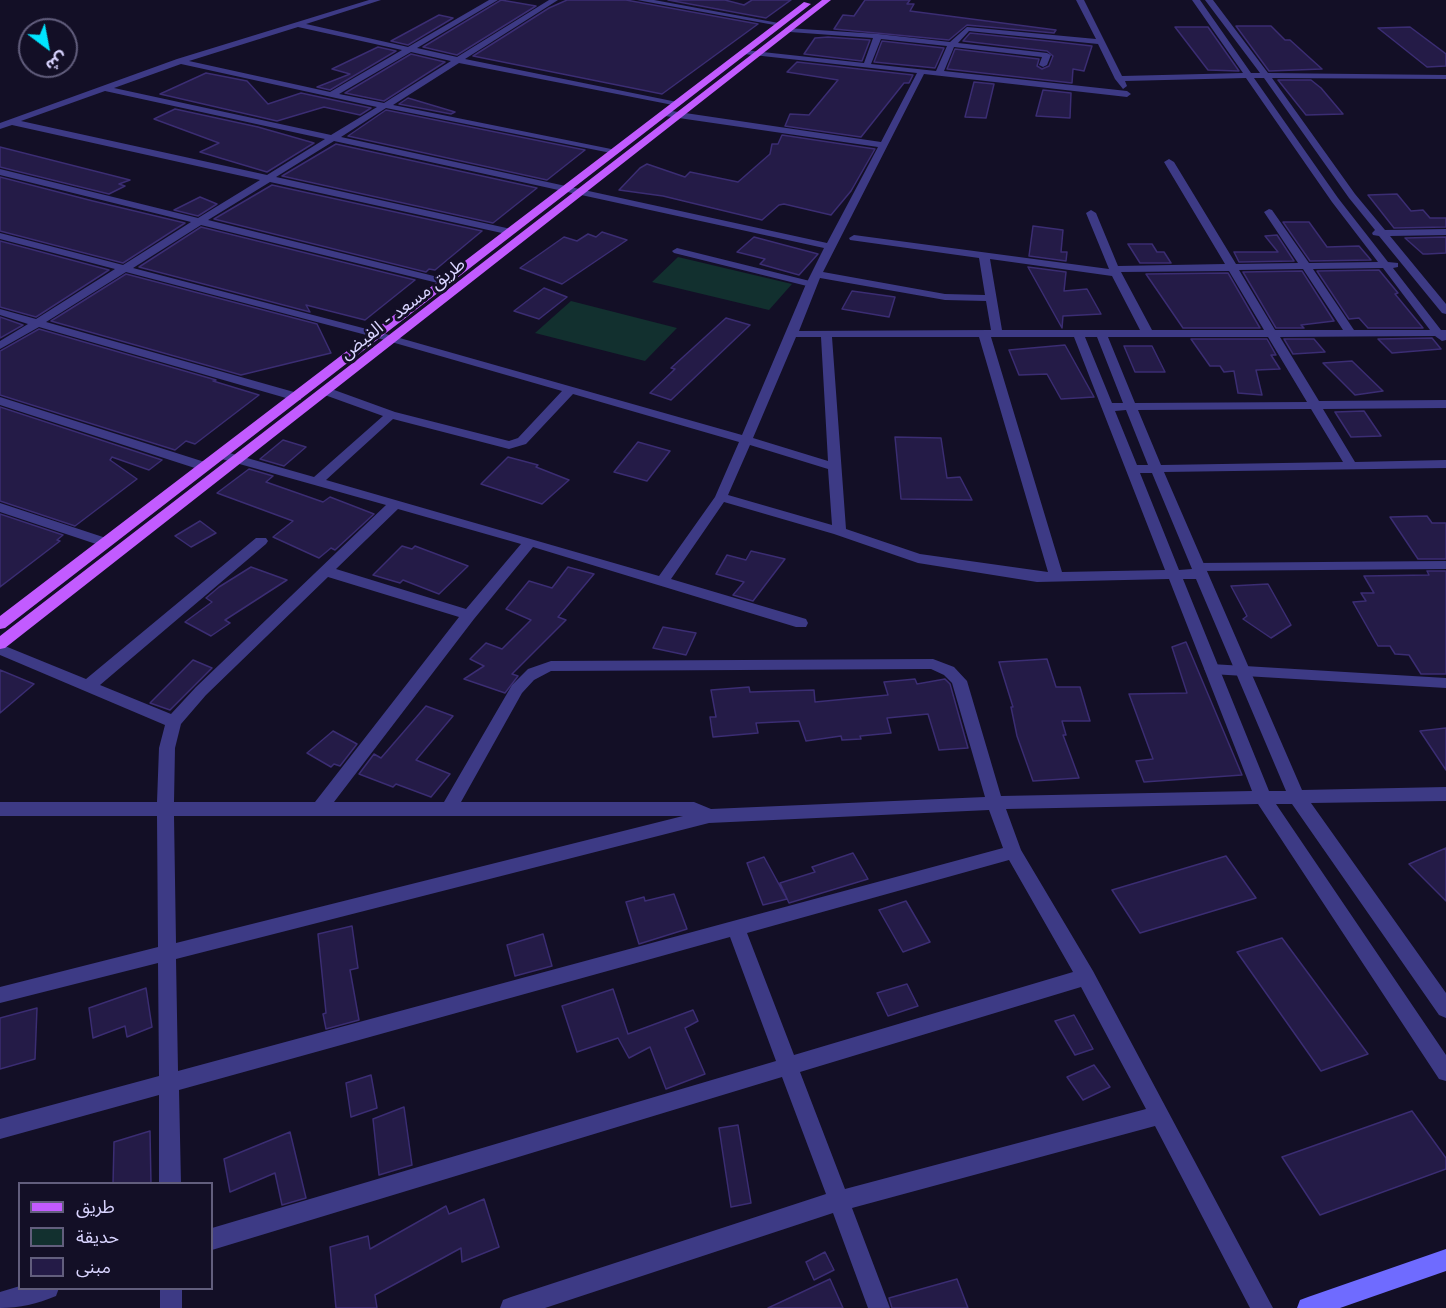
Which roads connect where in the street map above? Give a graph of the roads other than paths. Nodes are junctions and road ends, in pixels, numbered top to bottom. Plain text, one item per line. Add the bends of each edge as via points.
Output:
1 (378, 0) edge
2 (494, 0) edge
3 (554, 0) edge
4 (641, 0) edge
5 (812, 0) edge
6 (827, 0) edge
7 (1080, 0) edge
8 (1196, 0) edge
9 (1209, 0) edge
10 (296, 24) junction
11 (785, 27) junction
12 (878, 36) junction
13 (1101, 42) junction
14 (951, 45) junction
15 (407, 49) junction
16 (744, 52) junction
17 (760, 54) junction
18 (458, 60) junction
19 (180, 61) junction
20 (1043, 65) dead end
21 (866, 67) junction
22 (921, 73) junction
23 (938, 75) junction
24 (1266, 75) junction
25 (1446, 77) edge
26 (1250, 78) junction
27 (1119, 79) junction
28 (103, 88) junction
29 (331, 95) junction
30 (678, 103) junction
31 (388, 106) junction
32 (665, 113) junction
33 (681, 116) junction
34 (12, 122) junction
35 (0, 126) edge
36 (333, 140) junction
37 (884, 145) junction
38 (616, 151) junction
39 (1170, 162) dead end
40 (0, 172) edge
41 (270, 179) junction
42 (568, 188) junction
43 (584, 191) junction
44 (1269, 212) dead end
45 (1090, 213) dead end
46 (201, 222) junction
47 (511, 232) junction
48 (1446, 232) edge
49 (1382, 233) junction
50 (1362, 234) junction
51 (0, 236) edge
52 (854, 238) dead end
53 (832, 247) junction
54 (678, 251) dead end
55 (984, 256) junction
56 (1407, 265) junction
57 (1306, 266) junction
58 (1387, 266) junction
59 (1232, 267) junction
60 (124, 270) junction
61 (1116, 271) junction
62 (814, 279) junction
63 (446, 282) junction
64 (991, 298) junction
65 (1446, 311) edge
66 (0, 312) edge
67 (38, 323) junction
68 (1272, 333) junction
69 (1351, 333) junction
70 (792, 334) junction
71 (826, 334) junction
72 (990, 334) junction
73 (1078, 334) junction
74 (1101, 334) junction
75 (1148, 334) junction
76 (378, 335) junction
77 (1444, 336) edge
78 (393, 339) junction
79 (0, 346) edge
80 (570, 390) junction
81 (326, 391) junction
82 (297, 397) junction
83 (0, 401) edge
84 (1446, 405) edge
85 (1315, 406) junction
86 (1107, 407) junction
87 (1131, 407) junction
88 (391, 415) junction
89 (746, 440) junction
90 (222, 455) junction
91 (238, 460) junction
92 (1351, 465) junction
93 (1445, 465) edge
94 (206, 467) junction
95 (835, 467) junction
96 (1156, 468) junction
97 (1132, 469) junction
98 (316, 482) junction
99 (721, 497) junction
100 (394, 505) junction
101 (0, 507) edge
102 (839, 531) junction
103 (261, 541) dead end
104 (530, 542) junction
105 (107, 543) junction
106 (1446, 565) edge
107 (1199, 570) junction
108 (326, 571) junction
109 (1174, 574) junction
110 (1057, 578) junction
111 (663, 581) junction
112 (469, 615) junction
113 (801, 623) dead end
114 (0, 624) edge
115 (0, 644) edge
116 (0, 649) edge
117 (1211, 669) junction
118 (1243, 671) junction
119 (1446, 683) edge
120 (87, 687) junction
121 (174, 722) junction
122 (1446, 794) edge
123 (1297, 797) junction
124 (1263, 798) junction
125 (995, 803) junction
126 (0, 809) edge
127 (165, 809) junction
128 (449, 809) junction
129 (319, 810) junction
130 (709, 816) junction
131 (1013, 852) junction
132 (736, 928) junction
133 (167, 953) junction
134 (1086, 977) junction
135 (0, 995) edge
136 (1446, 1009) edge
137 (788, 1066) junction
138 (1446, 1072) edge
139 (168, 1083) junction
140 (1160, 1115) junction
141 (0, 1129) edge
142 (170, 1182) edge
143 (838, 1201) junction
144 (213, 1239) edge
145 (1446, 1260) edge
146 (42, 1290) edge
147 (171, 1290) edge
148 (0, 1303) edge
149 (171, 1308) edge
150 (511, 1308) edge
151 (879, 1308) edge
152 (1262, 1308) edge
153 (1308, 1308) edge

1 - 10 street
2 - 15 street
3 - 18 street
4 - 11 street
5 - 11 main road, طريق مسعد - الفيض
6 - 11 main road, طريق مسعد - الفيض
7 - 13 street
8 - 26 street
9 - 24 street
10 - 15 street
10 - 19 street
11 - 12 street
11 - 16 main road, طريق مسعد - الفيض
11 - 17 main road, طريق مسعد - الفيض
12 - 14 street
12 - 21 street
13 - 14 street via 967,28
13 - 27 street
14 - 20 street via 1047,55
14 - 23 street
15 - 18 street
15 - 29 street
16 - 17 street
16 - 30 main road, طريق مسعد - الفيض
17 - 21 street
17 - 33 main road, طريق مسعد - الفيض
18 - 30 street
18 - 31 street
19 - 28 street
19 - 29 street
21 - 22 street
22 - 23 street
22 - 37 street
23 - 27 street via 1127,94
24 - 25 street
24 - 26 street
24 - 49 street
26 - 27 street
26 - 50 street
28 - 34 street
28 - 36 street
29 - 31 street
30 - 32 main road, طريق مسعد - الفيض
31 - 36 street
31 - 38 street
32 - 33 street
32 - 38 main road, طريق مسعد - الفيض
33 - 37 street
33 - 43 main road, طريق مسعد - الفيض
34 - 35 street
34 - 41 street
36 - 41 street
36 - 42 street
37 - 53 street
38 - 42 main road, طريق مسعد - الفيض
39 - 59 street
40 - 46 street
41 - 46 street
41 - 47 street
42 - 43 street
42 - 47 main road, طريق مسعد - الفيض
43 - 53 street
43 - 78 main road, طريق مسعد - الفيض
44 - 57 street
45 - 61 street
46 - 60 street
46 - 63 street
47 - 63 main road, طريق مسعد - الفيض
48 - 49 street
49 - 50 street
49 - 56 street
50 - 58 street
51 - 60 street
52 - 55 street
53 - 62 street
54 - 62 lane
55 - 61 street
55 - 64 street
56 - 58 street
56 - 65 street
57 - 58 street
57 - 59 street
57 - 69 street
58 - 77 street
59 - 61 street
59 - 68 street
60 - 67 street
60 - 76 street
61 - 75 street
62 - 64 street via 945,297
62 - 70 street
63 - 76 main road, طريق مسعد - الفيض
64 - 72 street
66 - 67 street
67 - 79 street
67 - 82 street
68 - 69 street
68 - 75 street
68 - 85 street
69 - 77 street
70 - 71 street
70 - 89 street
71 - 72 street
71 - 95 street
72 - 73 street
72 - 110 street
73 - 74 street
73 - 86 street
74 - 75 street
74 - 87 street
76 - 78 street
76 - 82 main road, طريق مسعد - الفيض
78 - 80 street
78 - 81 main road, طريق مسعد - الفيض
80 - 88 street via 522,441 508,445
80 - 89 street
81 - 88 street
81 - 91 main road, طريق مسعد - الفيض
82 - 90 main road, طريق مسعد - الفيض
83 - 94 street
84 - 85 street
85 - 87 street
85 - 92 street
86 - 87 street
86 - 97 street
87 - 96 street
88 - 98 street
89 - 95 street
89 - 99 street
90 - 91 street
90 - 94 main road, طريق مسعد - الفيض
91 - 98 street
91 - 115 main road, طريق مسعد - الفيض
92 - 93 street
92 - 96 street
94 - 105 main road, طريق مسعد - الفيض
95 - 102 street
96 - 97 street
96 - 107 street
97 - 109 street
98 - 100 street
99 - 102 street
99 - 111 street
100 - 104 street
100 - 108 street
101 - 105 street
102 - 110 street via 918,558
103 - 120 street
104 - 111 street
104 - 112 street
105 - 114 main road, طريق مسعد - الفيض
106 - 107 lane
107 - 109 street
107 - 118 street
108 - 112 street
108 - 121 street
109 - 110 street
109 - 117 street
111 - 113 street
112 - 129 street
116 - 120 street
117 - 118 lane
117 - 124 street
118 - 119 lane
118 - 123 street
120 - 121 street
121 - 127 street via 166,748
122 - 123 street
123 - 124 street
123 - 136 street
124 - 125 street
124 - 138 street
125 - 128 street via 959,681 933,664 551,666 534,671 523,680
125 - 130 street
125 - 131 street
126 - 127 street
127 - 129 street
127 - 133 street
128 - 129 street
128 - 130 street via 694,809
130 - 133 street
131 - 132 street
131 - 134 street
132 - 137 street
132 - 139 street
133 - 135 street
133 - 139 street
134 - 137 street
134 - 140 street
137 - 143 street
137 - 144 street
139 - 141 street
139 - 142 street
140 - 143 street
140 - 152 street
143 - 150 street
143 - 151 street
145 - 153 main road
146 - 148 street
147 - 149 street

